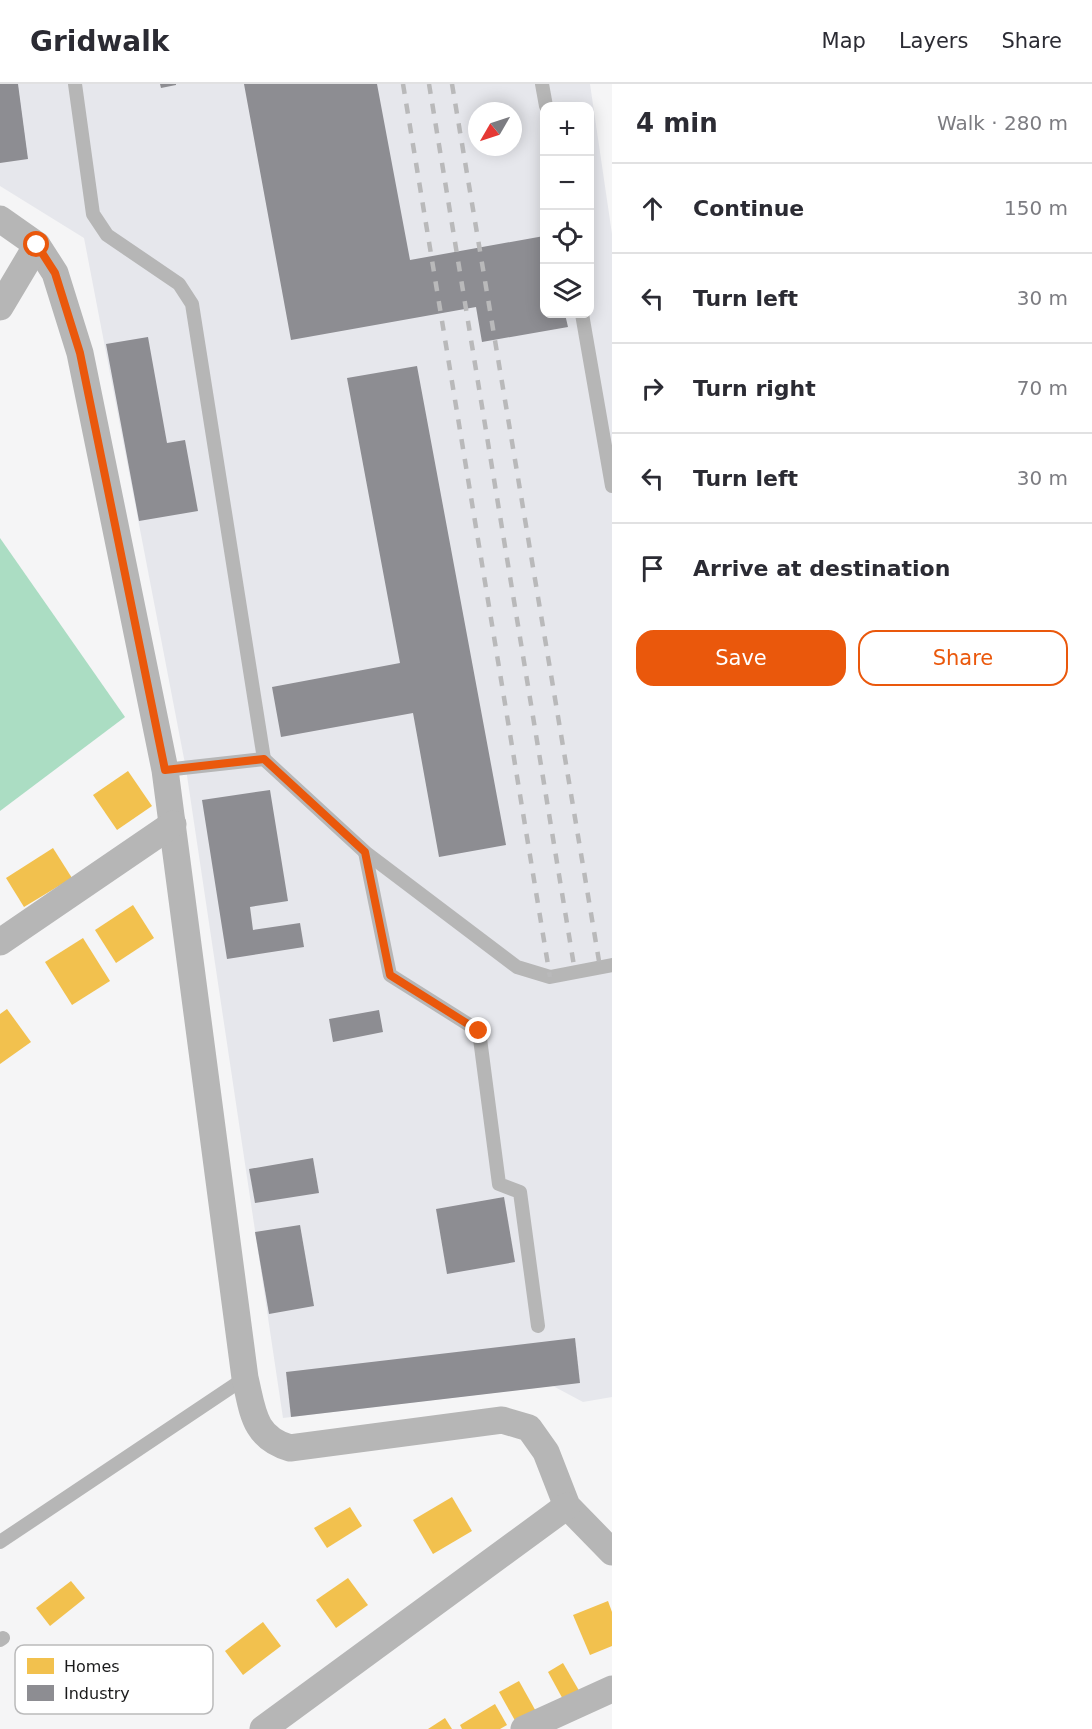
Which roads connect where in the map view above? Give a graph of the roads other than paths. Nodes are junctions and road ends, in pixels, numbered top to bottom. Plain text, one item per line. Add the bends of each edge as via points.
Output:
1 (75, 84) edge
2 (542, 84) edge
3 (545, 102) edge
4 (0, 219) edge
5 (37, 245) junction
6 (0, 307) edge
7 (583, 318) edge
8 (612, 486) edge
9 (264, 759) junction
10 (165, 770) junction
11 (173, 824) junction
12 (365, 852) junction
13 (0, 942) edge
14 (612, 965) edge
15 (538, 1326) dead end
16 (245, 1378) junction
17 (567, 1506) junction
18 (0, 1542) edge
19 (612, 1552) edge
20 (612, 1689) edge
21 (263, 1729) edge
22 (524, 1729) edge

1 - 9 lane via 93,214 107,235 179,284 192,304
2 - 3 lane
4 - 5 street
5 - 6 street
5 - 10 street via 55,273 80,353
7 - 8 lane
9 - 10 lane
9 - 12 lane
10 - 11 street
11 - 13 street
11 - 16 street
12 - 14 lane via 517,967 550,976
12 - 15 lane via 390,975 479,1031 499,1184 520,1192
16 - 17 street via 262,1433 275,1444 291,1448 502,1420 529,1428 546,1452
16 - 18 lane
17 - 19 street
17 - 21 street
20 - 22 street

